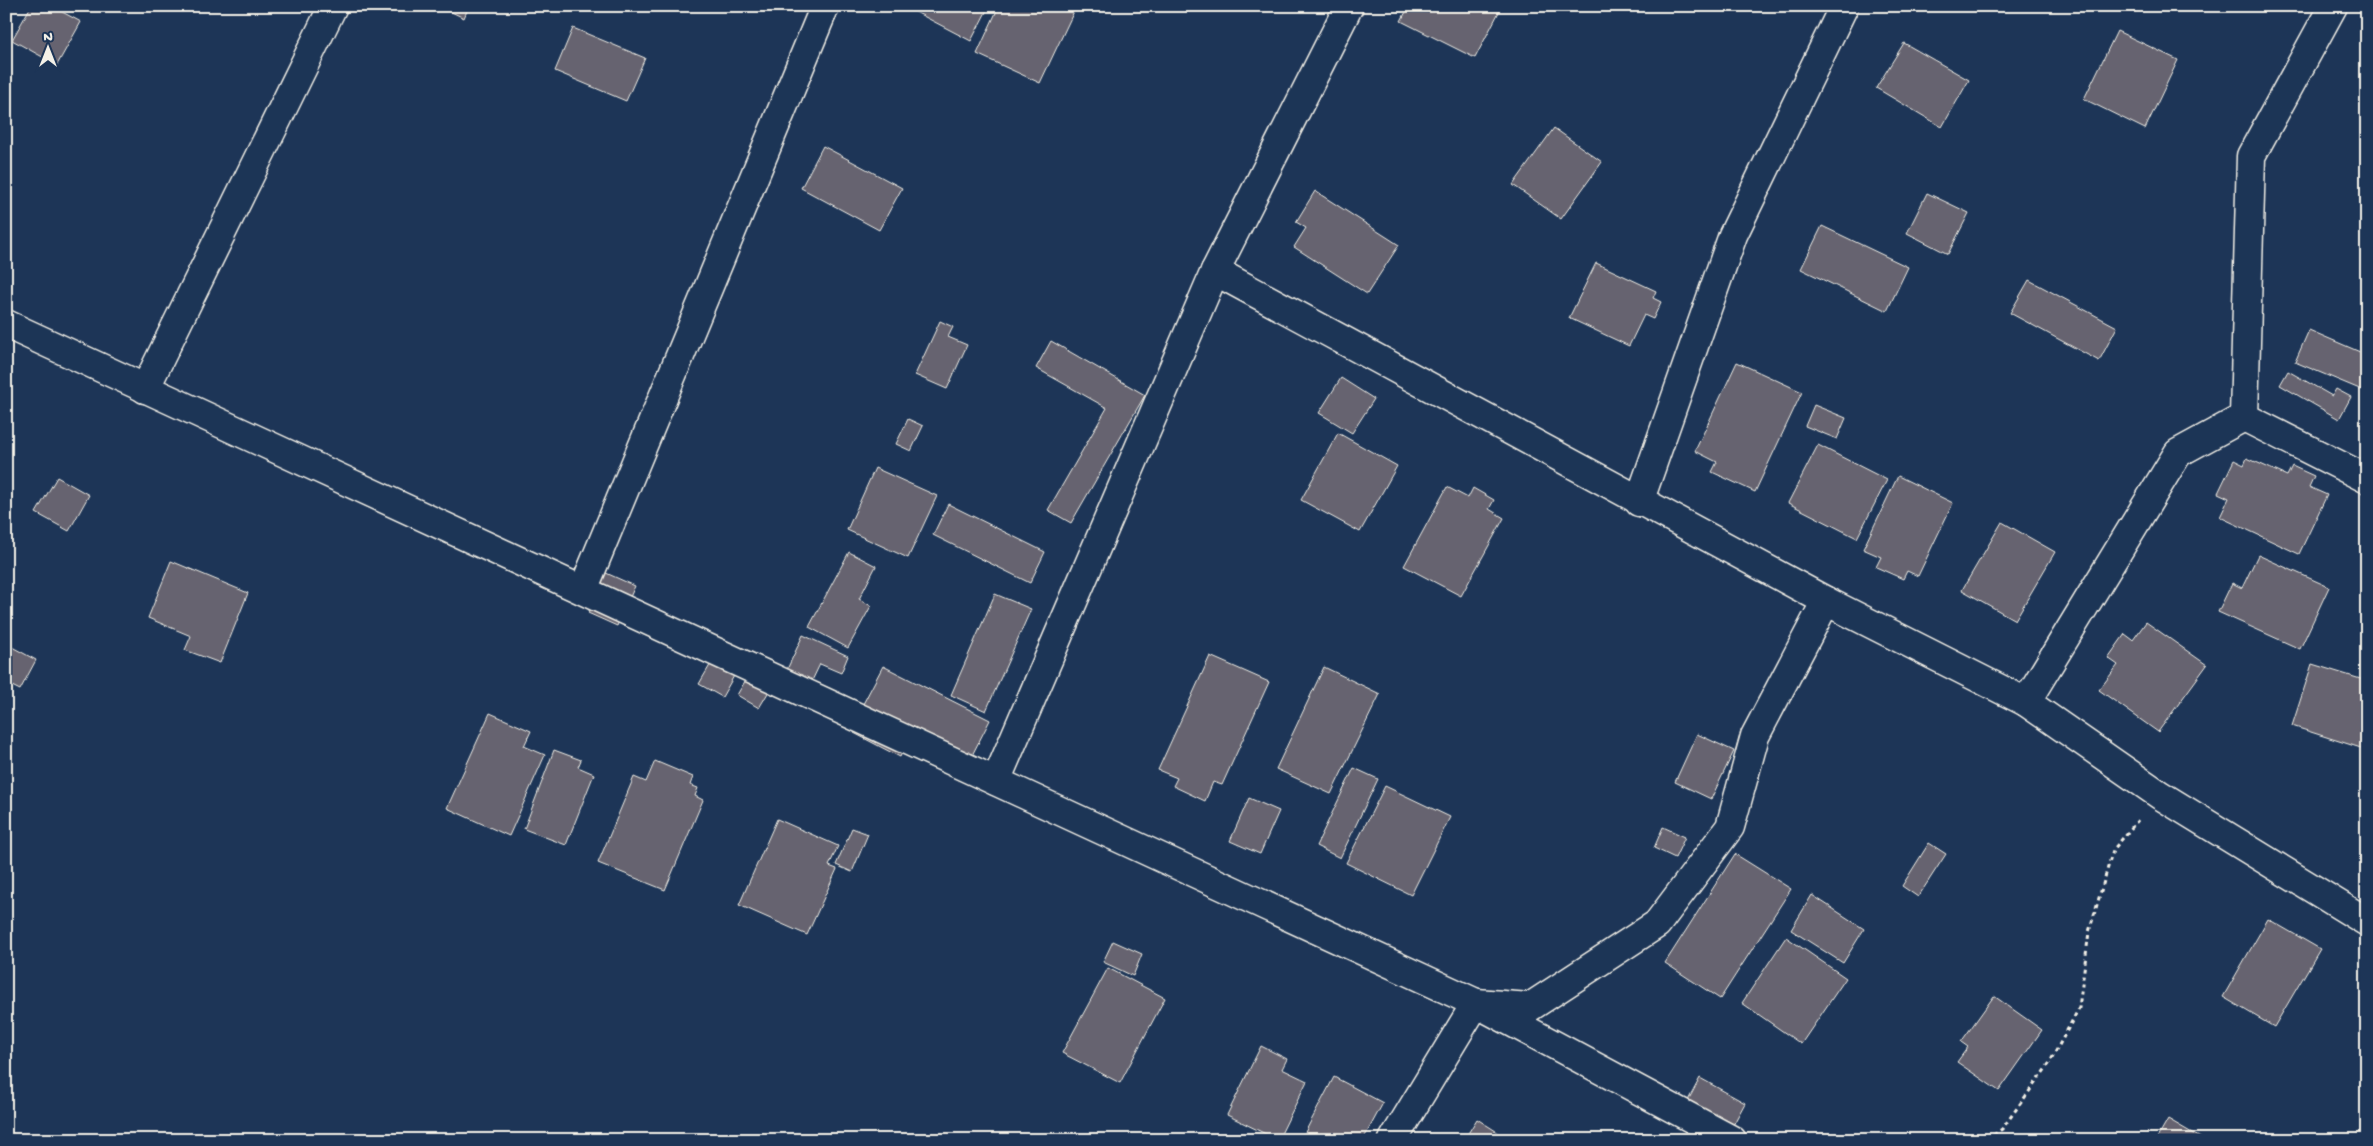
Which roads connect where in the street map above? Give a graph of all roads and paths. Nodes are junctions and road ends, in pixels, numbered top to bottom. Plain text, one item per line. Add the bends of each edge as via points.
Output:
1 (333, 6) edge
2 (825, 6) edge
3 (1348, 6) edge
4 (1844, 6) edge
5 (2333, 6) edge
6 (1215, 271) junction
7 (6, 324) edge
8 (145, 388) junction
9 (2244, 417) junction
10 (2367, 479) edge
11 (1639, 502) junction
12 (582, 590) junction
13 (1826, 602) junction
14 (2026, 702) junction
15 (996, 781) junction
16 (2160, 795) junction
17 (2367, 922) edge
18 (1476, 1003) junction
19 (1392, 1140) edge
20 (1732, 1140) edge
21 (1986, 1140) edge

1 - 8 street
2 - 12 street
3 - 6 street
4 - 11 street via 1733,235
5 - 9 street via 2251,156
6 - 11 street
6 - 15 street
7 - 8 street
8 - 12 street
9 - 10 street
9 - 14 street via 2178,453
11 - 13 street
12 - 15 street
13 - 14 street
13 - 18 street via 1755,736 1730,827 1657,924 1530,1007
14 - 16 street
15 - 18 street
16 - 17 street
16 - 21 path via 2113,850 2089,932 2079,1008 2044,1071 2002,1129
18 - 19 street
18 - 20 street

